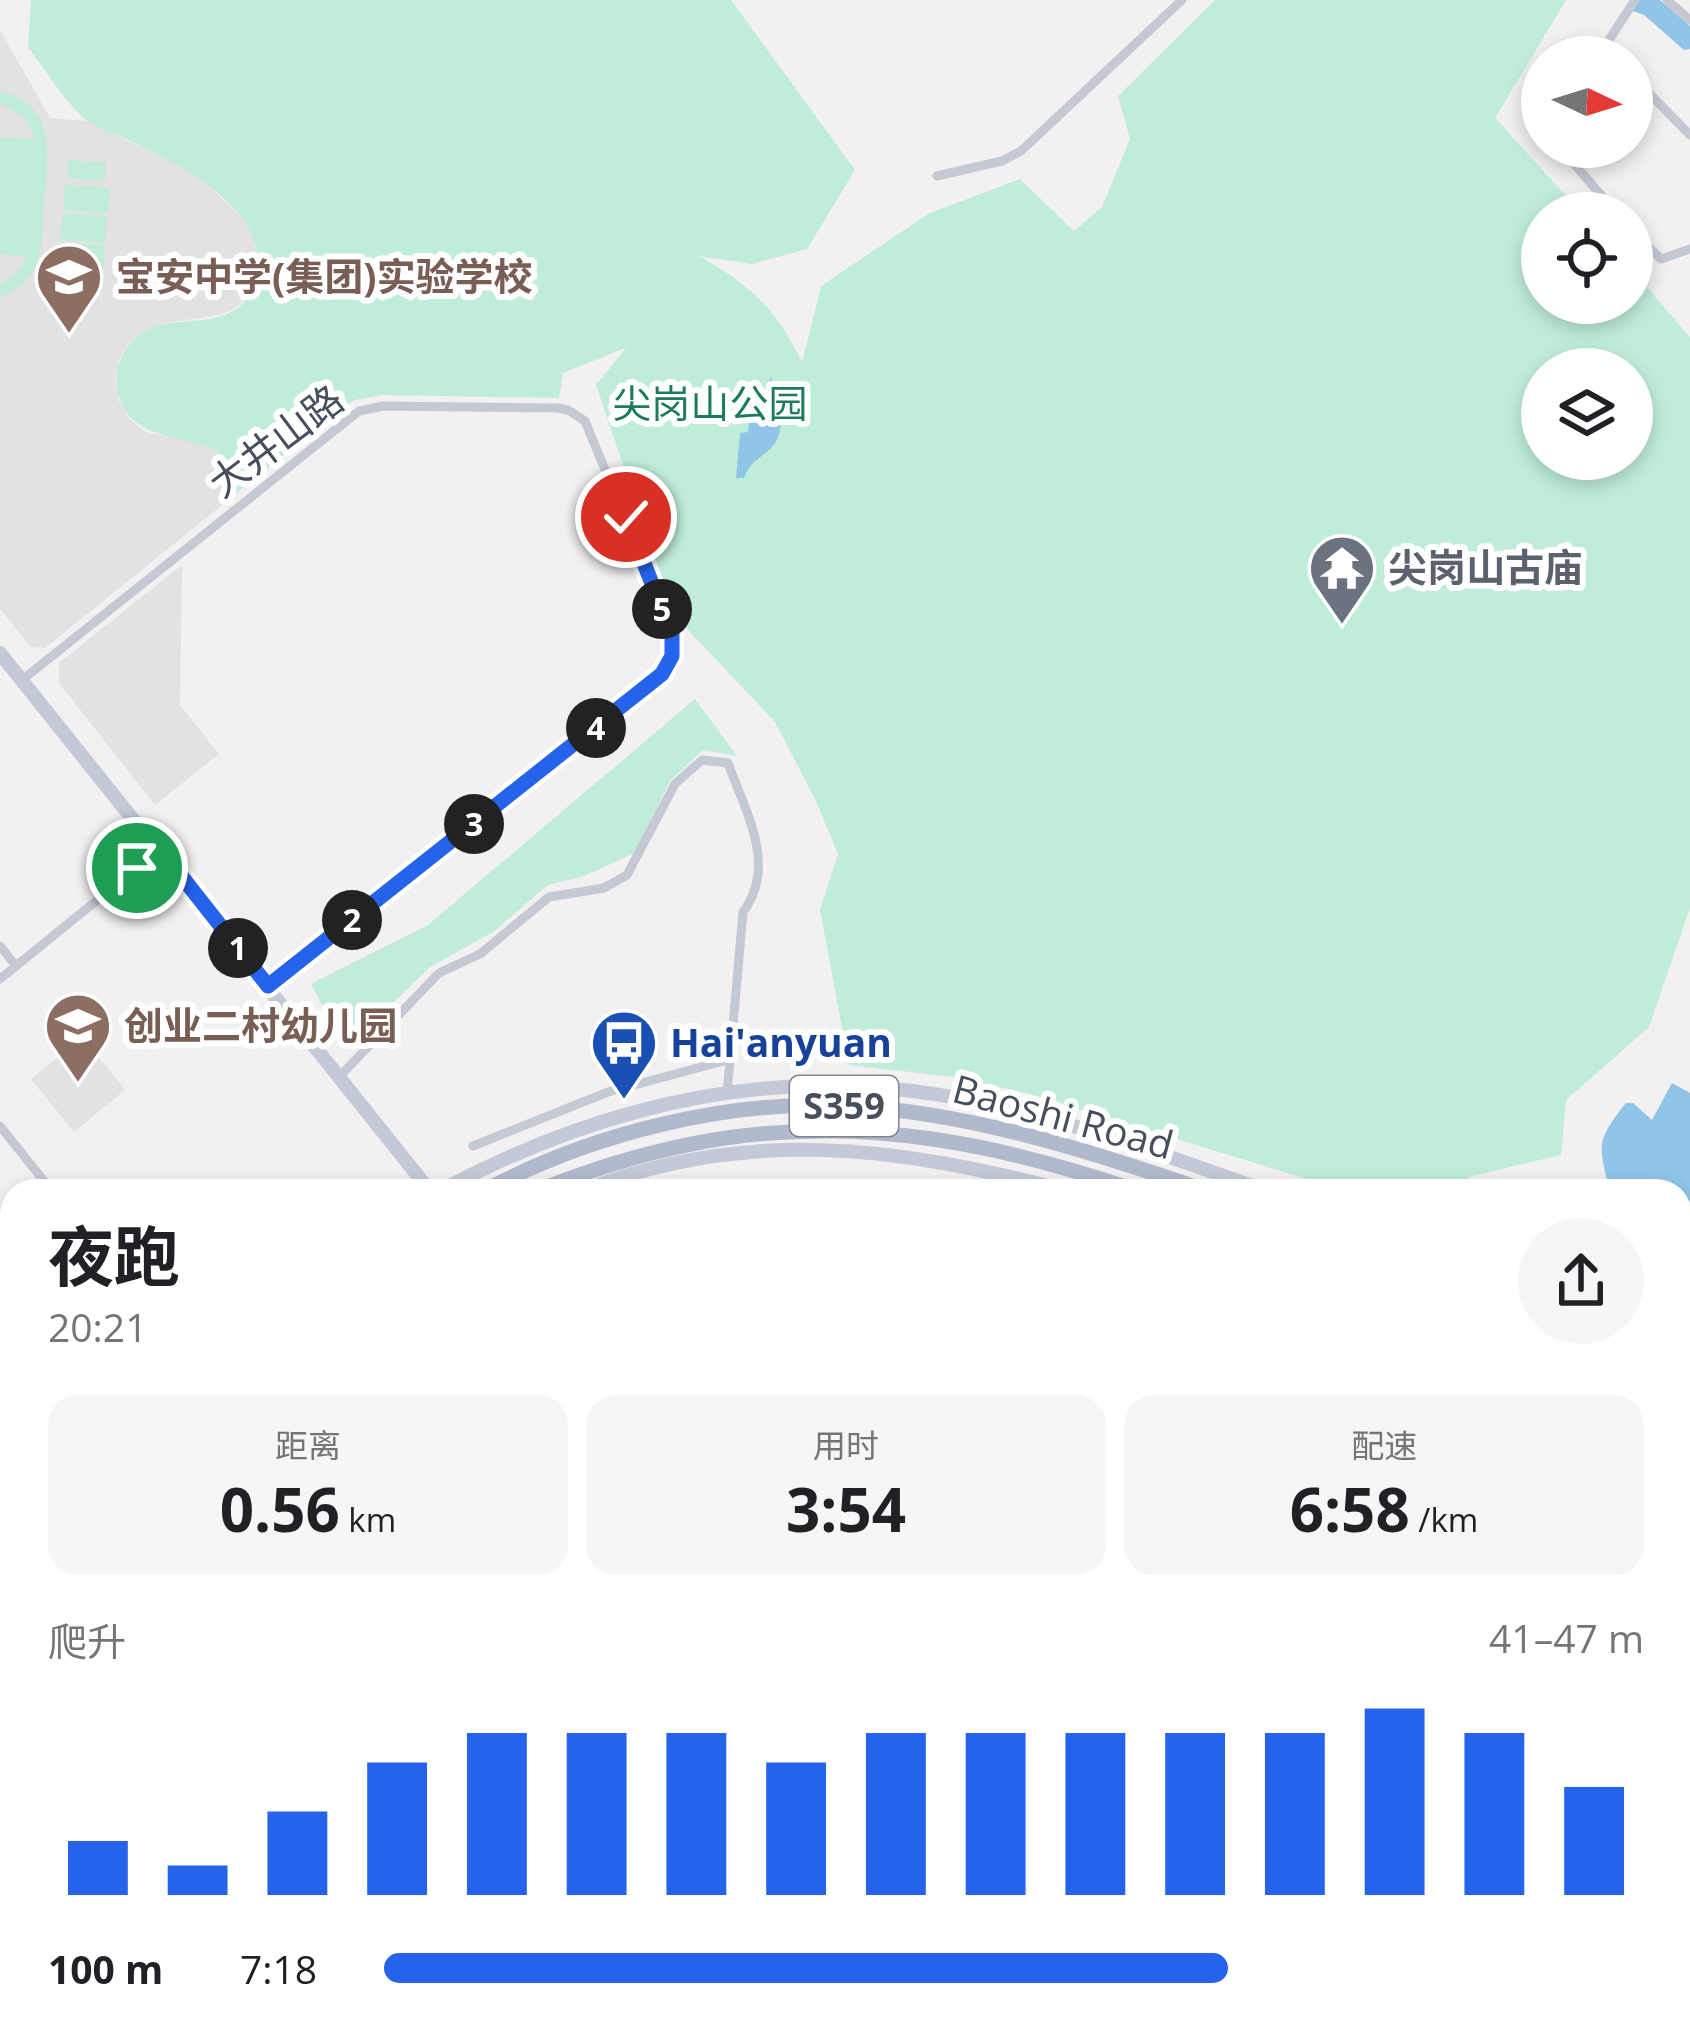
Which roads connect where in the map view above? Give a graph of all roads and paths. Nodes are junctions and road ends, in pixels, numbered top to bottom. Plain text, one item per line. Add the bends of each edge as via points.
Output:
1 (1182, 0) edge
2 (1635, 0) edge
3 (1667, 0) edge
4 (1690, 20) edge
5 (1611, 36) edge
6 (1653, 97) edge
7 (1690, 135) edge
8 (1578, 168) edge
9 (937, 176) dead end
10 (1598, 192) edge
11 (1690, 249) edge
12 (1653, 251) edge
13 (0, 653) edge
14 (22, 680) junction
15 (160, 849) junction
16 (0, 946) edge
17 (16, 966) junction
18 (0, 979) edge
19 (268, 986) junction
20 (731, 1059) junction
21 (340, 1076) junction
22 (727, 1094) junction
23 (0, 1126) edge
24 (472, 1146) dead end
25 (42, 1179) edge
26 (421, 1179) edge
27 (462, 1179) edge
28 (512, 1179) edge
29 (566, 1179) edge
30 (625, 1179) edge
31 (1017, 1179) edge
32 (1097, 1179) edge
33 (1168, 1179) edge
34 (1232, 1179) edge

1 - 9 street via 1021,151
2 - 5 street
3 - 4 street
6 - 7 street
8 - 10 street
11 - 12 street via 1670,259
13 - 14 main road
14 - 15 main road
14 - 19 street, 大井山路 via 367,408 568,410 590,430 672,635 662,674
15 - 17 street
15 - 19 main road
16 - 17 street
17 - 18 street
19 - 21 main road
20 - 21 street via 743,912 760,860 728,763 702,760 675,784 626,875 604,888 550,897 480,954 439,973
20 - 22 street
20 - 24 street via 608,1091
21 - 26 main road
22 - 27 main road via 590,1124
22 - 34 main road via 854,1086 939,1097 1111,1137
23 - 25 street
28 - 33 main road, Baoshi Road / S359 via 596,1143 682,1122 767,1108 853,1106 1022,1134
29 - 32 main road, Baoshi Road / S359 via 686,1144 769,1130 851,1129 1016,1155
30 - 31 main road via 715,1154 814,1148 931,1158

